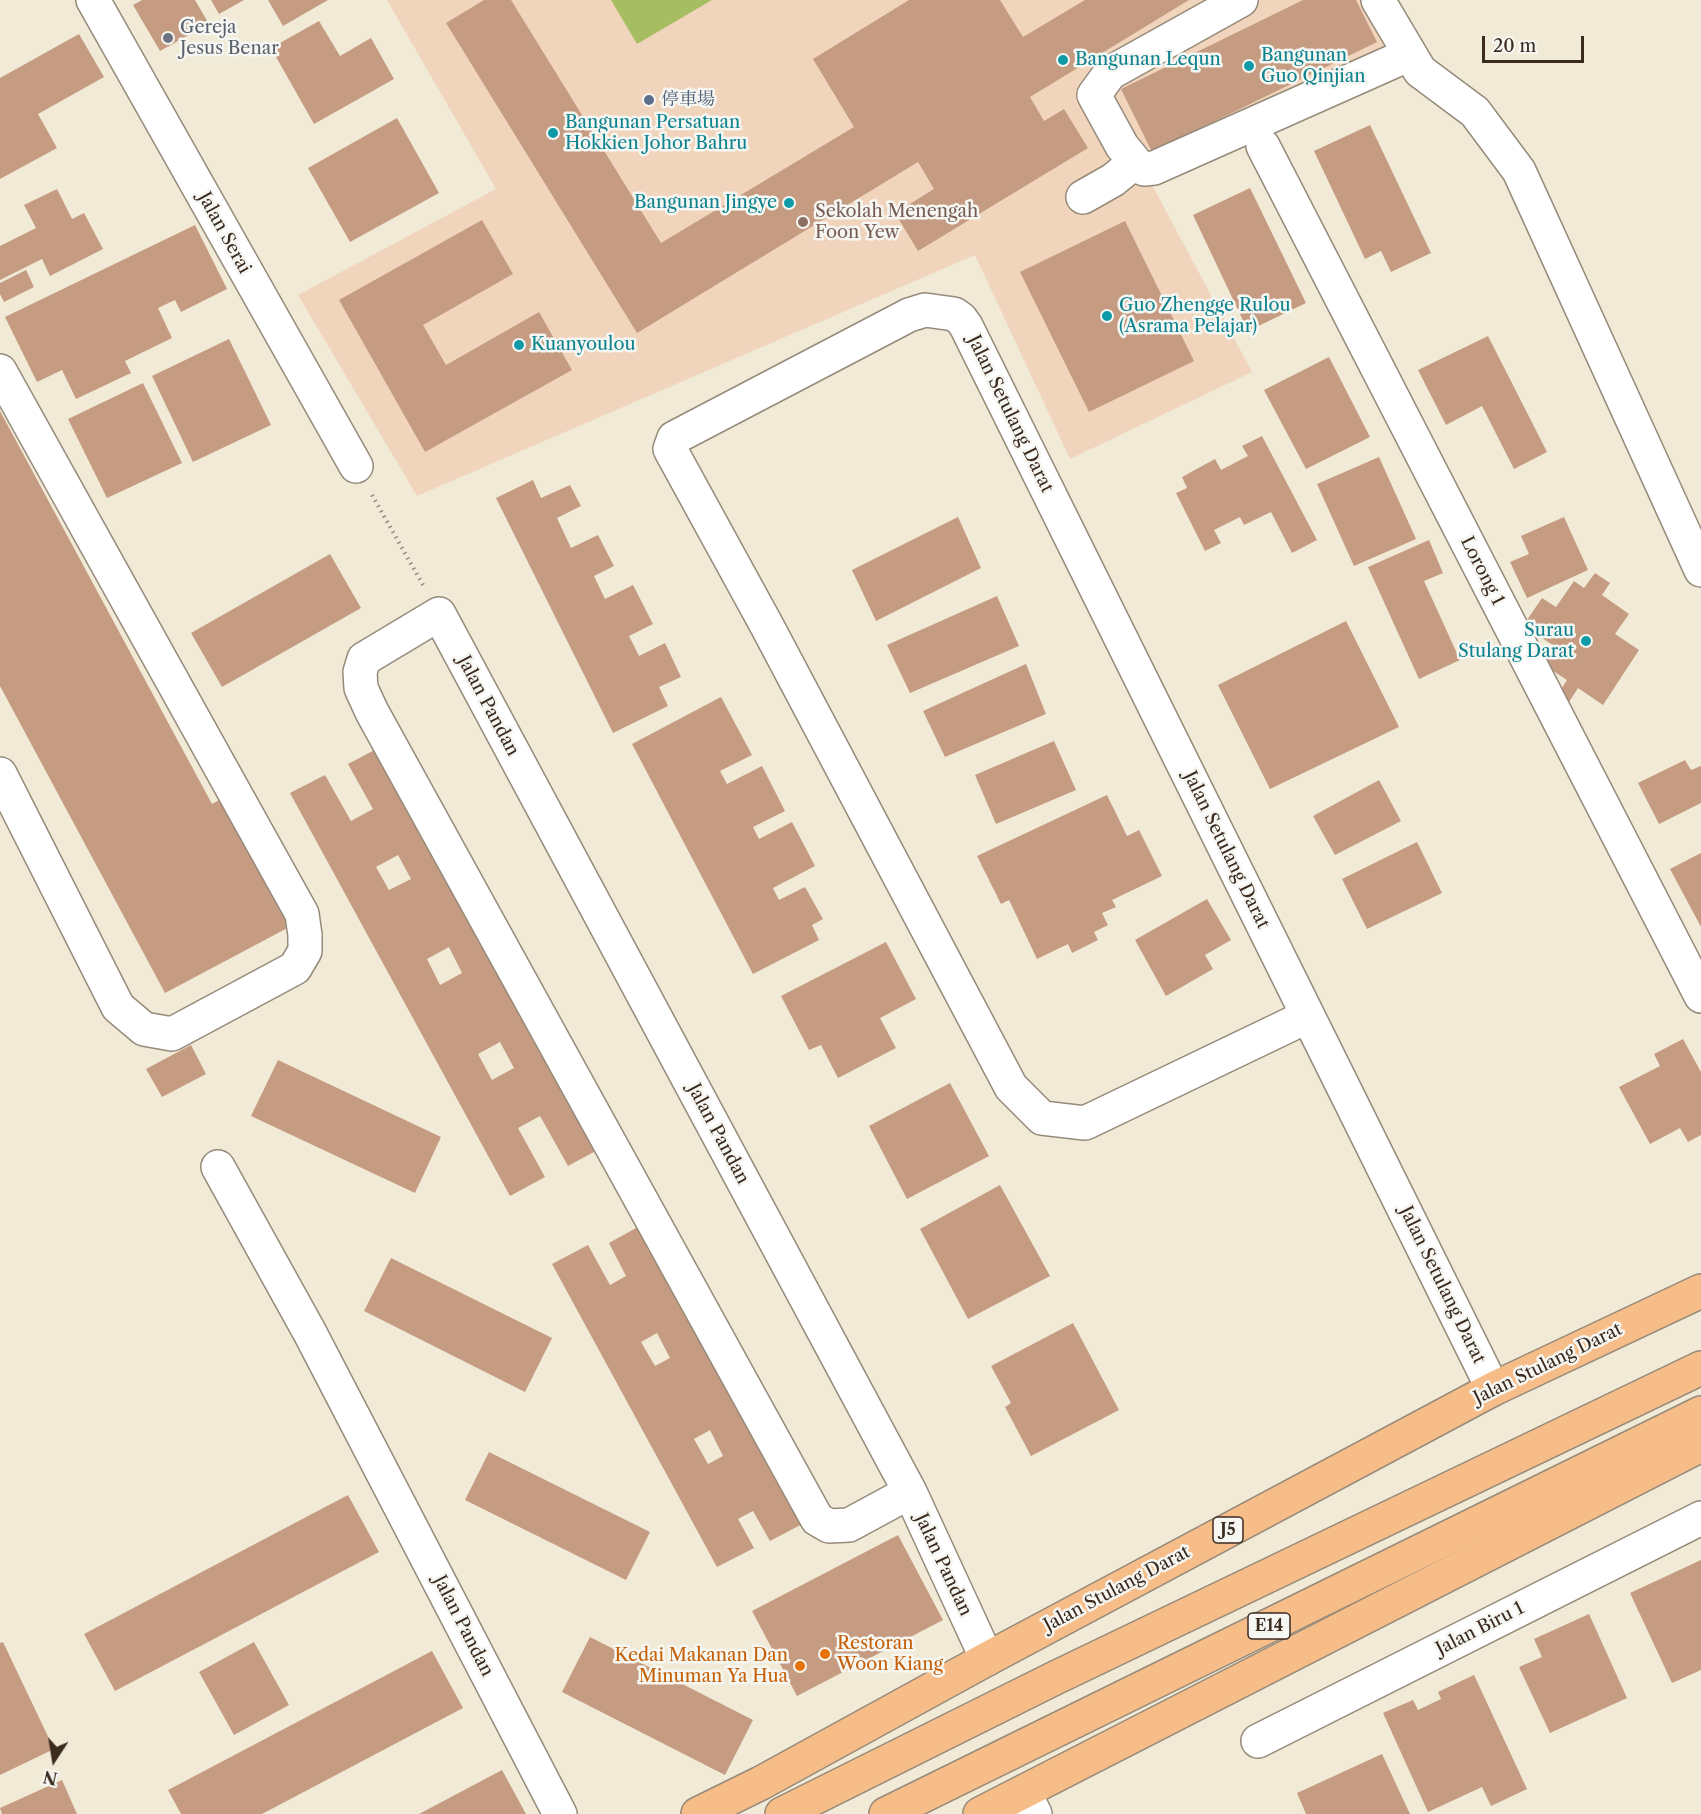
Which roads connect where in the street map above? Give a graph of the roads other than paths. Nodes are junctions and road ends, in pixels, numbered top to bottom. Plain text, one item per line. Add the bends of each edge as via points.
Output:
1 (93, 0) edge
2 (1241, 0) edge
3 (1378, 0) edge
4 (1410, 54) junction
5 (1263, 146) dead end
6 (1135, 162) junction
7 (1083, 197) dead end
8 (0, 371) edge
9 (363, 480) road end
10 (1701, 570) edge
11 (0, 774) edge
12 (1701, 996) edge
13 (1308, 1016) junction
14 (218, 1167) dead end
15 (1701, 1292) edge
16 (1701, 1368) edge
17 (1493, 1389) junction
18 (1701, 1413) edge
19 (1701, 1445) edge
20 (910, 1492) junction
21 (1701, 1518) edge
22 (987, 1659) junction
23 (1258, 1741) dead end
24 (1030, 1803) edge
25 (560, 1814) edge
26 (698, 1814) edge
27 (782, 1814) edge
28 (886, 1814) edge
29 (980, 1814) edge

1 - 9 street, Jalan Serai
2 - 6 street via 1110,73 1094,95
3 - 4 street
4 - 6 street via 1154,168 1144,169
4 - 10 street via 1420,71 1475,112 1519,171
5 - 12 street, Lorong 1
6 - 7 street
8 - 11 street via 302,914 305,951 295,968 172,1034 144,1029 118,1007
13 - 13 street, Jalan Setulang Darat via 1085,1123 1042,1118 1011,1087 670,449 674,438 909,315 925,310 954,314 966,326
13 - 17 street, Jalan Setulang Darat
14 - 25 street, Jalan Pandan via 310,1333
15 - 17 main road, Jalan Stulang Darat / J5
16 - 27 main road, E14 via 1055,1678
17 - 22 main road, Jalan Stulang Darat / J5
18 - 28 main road, E14
19 - 24 main road
20 - 20 street, Jalan Pandan via 439,614 364,659 361,688 372,712 817,1519 829,1526 849,1525
20 - 22 street, Jalan Pandan
21 - 23 street, Jalan Biru 1
22 - 26 main road, Jalan Stulang Darat / J5
24 - 29 main road

